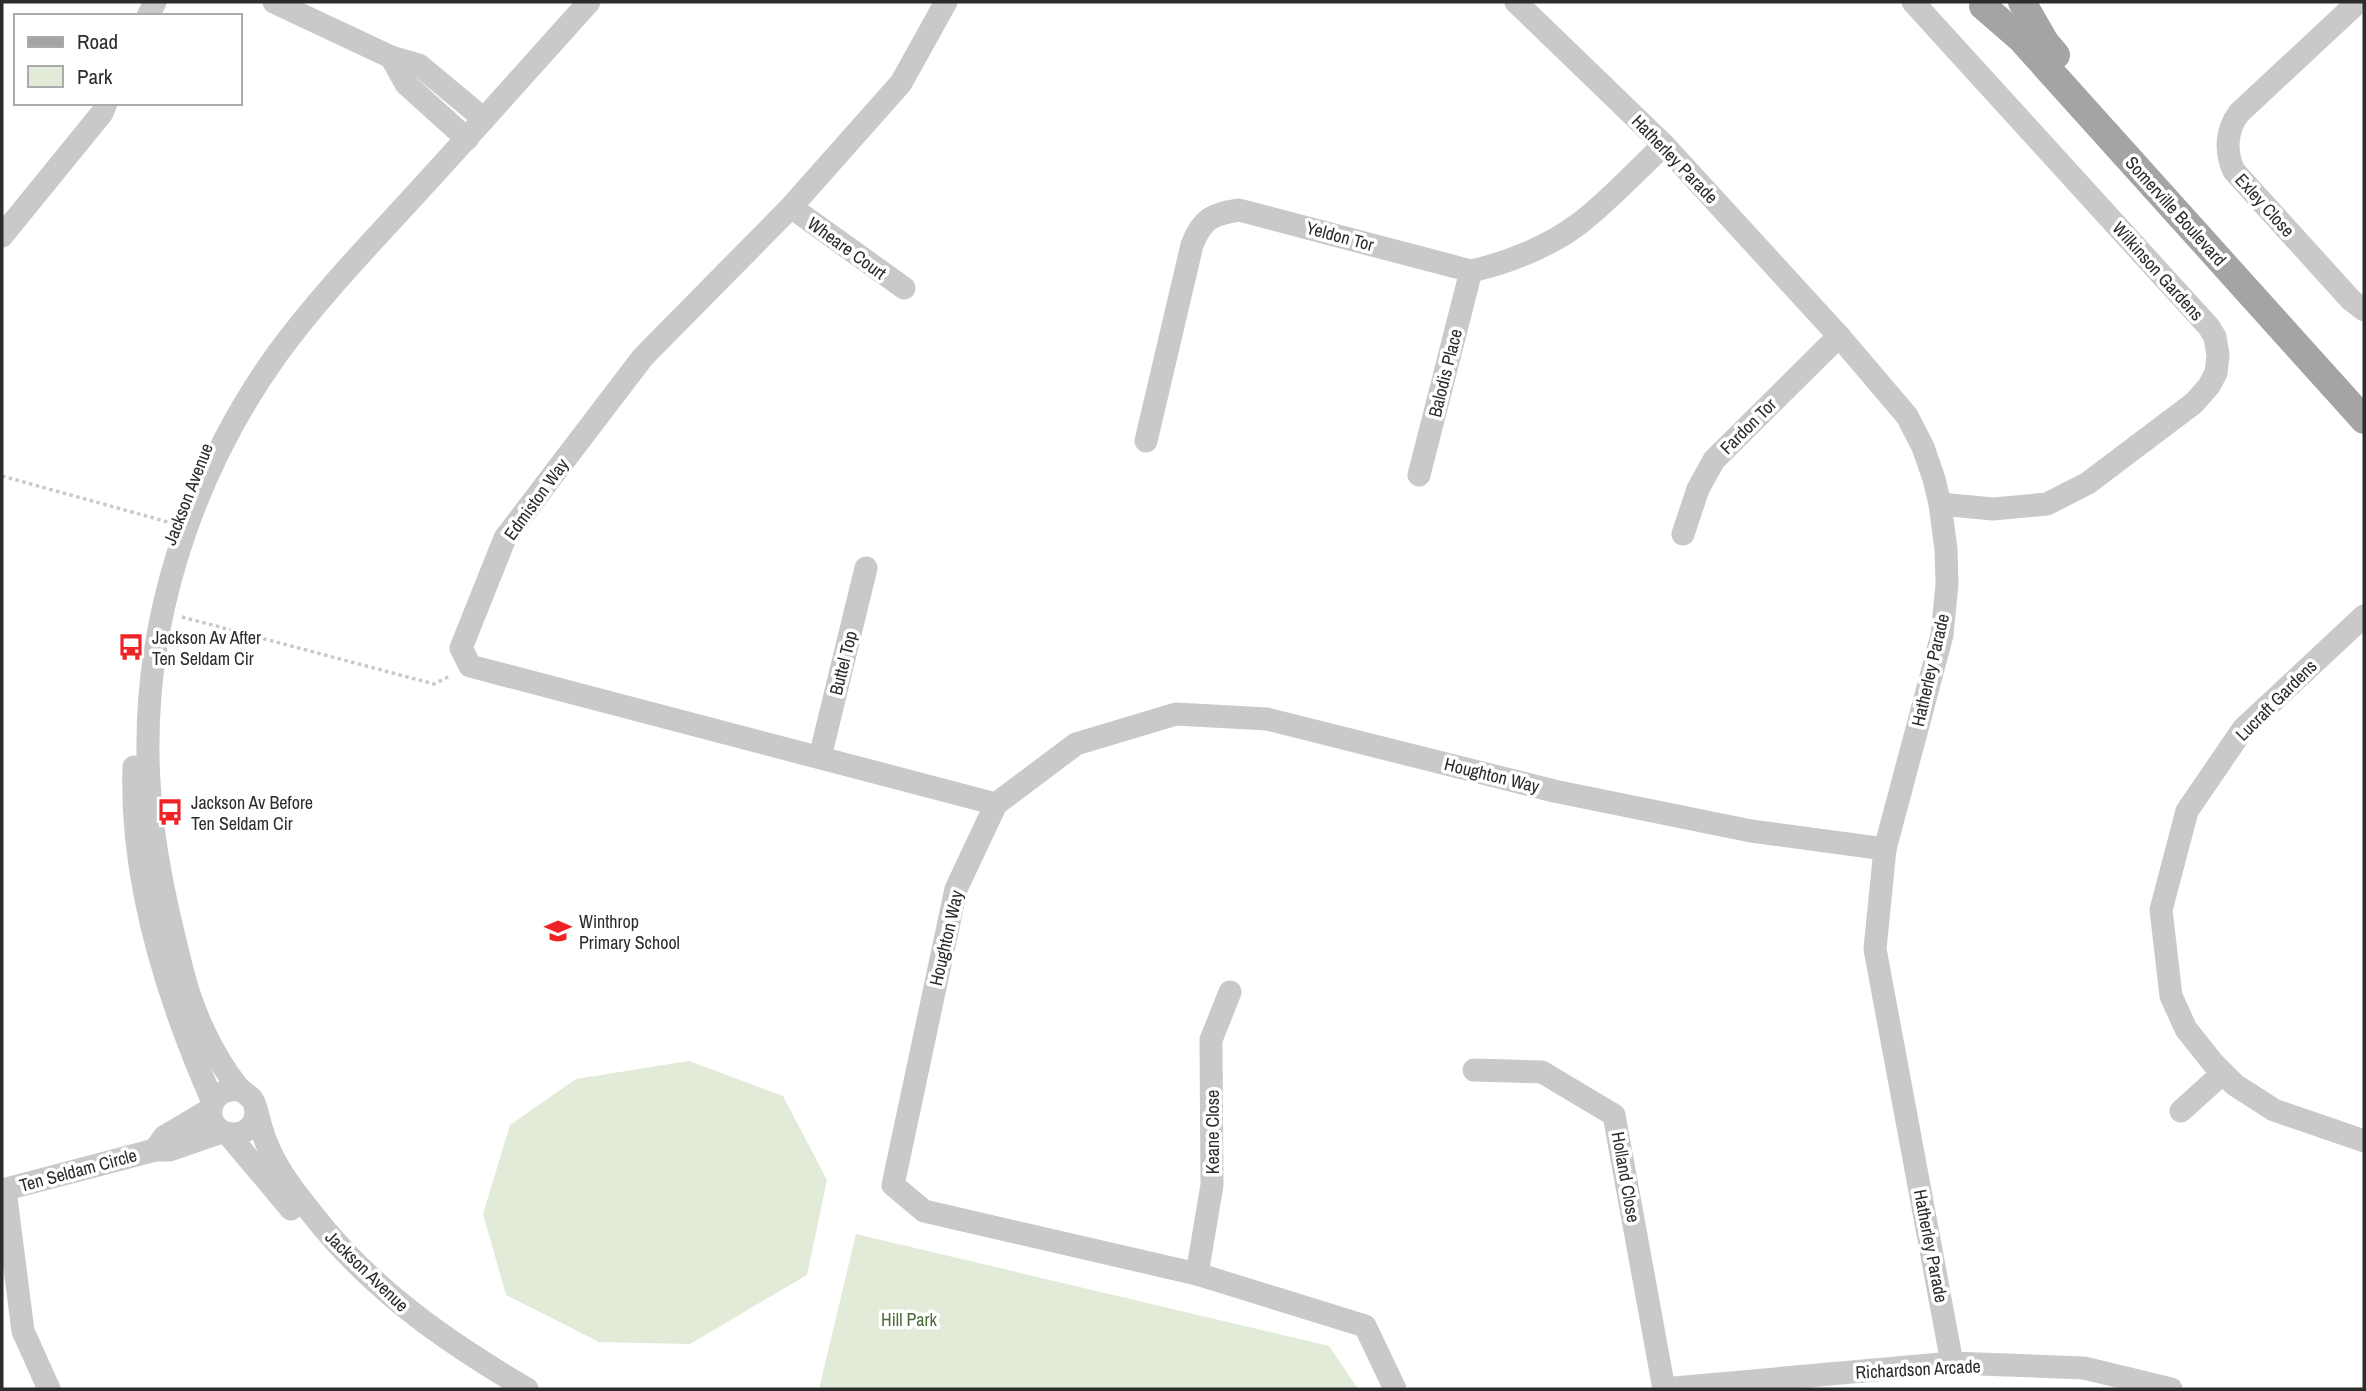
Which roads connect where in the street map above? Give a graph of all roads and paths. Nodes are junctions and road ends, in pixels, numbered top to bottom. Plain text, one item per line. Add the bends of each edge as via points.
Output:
1 (569, 2) edge
2 (589, 2) edge
3 (946, 2) edge
4 (1516, 2) edge
5 (1913, 2) edge
6 (2022, 2) edge
7 (2358, 2) edge
8 (282, 3) edge
9 (1982, 3) edge
10 (391, 57) junction
11 (105, 105) edge
12 (478, 114) junction
13 (461, 134) junction
14 (1664, 145) junction
15 (791, 207) junction
16 (2, 236) edge
17 (1471, 271) junction
18 (904, 288) dead end
19 (2364, 310) edge
20 (1839, 336) junction
21 (2364, 392) edge
22 (2364, 420) edge
23 (1146, 441) dead end
24 (1419, 475) dead end
25 (2, 476) edge
26 (1940, 504) junction
27 (174, 523) junction
28 (1683, 534) dead end
29 (866, 568) dead end
30 (2364, 615) edge
31 (180, 616) dead end
32 (470, 666) junction
33 (820, 757) junction
34 (996, 804) junction
35 (1885, 849) junction
36 (1230, 992) dead end
37 (1474, 1070) dead end
38 (2223, 1073) junction
39 (239, 1090) junction
40 (212, 1105) junction
41 (256, 1108) junction
42 (2181, 1111) dead end
43 (225, 1133) junction
44 (2364, 1141) edge
45 (155, 1150) junction
46 (3, 1190) edge
47 (1197, 1274) junction
48 (1952, 1363) junction
49 (49, 1389) edge
50 (498, 1389) edge
51 (527, 1389) edge
52 (1395, 1389) edge
53 (1663, 1389) edge
54 (2171, 1389) edge

1 - 12 street, Jackson Avenue
2 - 12 street, Jackson Avenue
3 - 15 street, Edmiston Way via 901,83
4 - 14 street, Hatherley Parade
5 - 26 street, Wilkinson Gardens via 2209,327 2218,355 2216,373 2194,403 2088,483 2047,504 1993,509
6 - 21 main road, Somerville Boulevard via 2052,50
7 - 19 street, Exley Close via 2239,113 2232,122 2228,158 2234,171
8 - 10 street
9 - 22 main road, Somerville Boulevard via 2021,39
10 - 12 street via 419,65
10 - 13 street via 406,84
11 - 16 street
12 - 13 street, Jackson Avenue
13 - 27 street, Jackson Avenue via 312,288 259,356 213,430
13 - 39 street, Jackson Avenue via 320,302 242,407 203,485 168,589 151,688 152,824 187,986 204,1033
14 - 17 street, Yeldon Tor via 1580,223 1516,257
14 - 20 street, Hatherley Parade
15 - 18 street, Wheare Court
15 - 32 street, Edmiston Way via 642,357 506,538 461,648
17 - 23 street, Yeldon Tor via 1239,211 1209,218 1197,230 1192,245
17 - 24 street, Balodis Place
20 - 26 street, Hatherley Parade via 1907,416 1927,458
20 - 28 street, Fardon Tor via 1714,460 1698,489
25 - 27 path
26 - 35 street, Hatherley Parade via 1947,584 1942,635
27 - 40 street, Jackson Avenue via 154,587 142,653 133,782 148,907 192,1055
29 - 33 street, Buttel Top
30 - 38 street, Lucraft Gardens via 2243,729 2187,811 2161,910 2171,996 2186,1029
31 - 32 path via 434,684
32 - 33 street
33 - 34 street
34 - 35 street, Houghton Way via 1076,744 1176,714 1267,719 1567,794 1751,831
34 - 47 street, Houghton Way via 956,889 892,1185 924,1211
35 - 48 street, Hatherley Parade via 1875,949
36 - 47 street, Keane Close via 1211,1040 1212,1185
37 - 53 street, Holland Close via 1542,1072 1615,1115
38 - 42 street
38 - 44 street, Lucraft Gardens via 2274,1110
39 - 40 street via 224,1091
39 - 41 street
40 - 43 street via 213,1123
40 - 45 street, Ten Seldam Circle via 164,1137
41 - 43 street via 256,1117 246,1131
41 - 51 street, Jackson Avenue via 279,1169 352,1261 425,1324
43 - 45 street, Ten Seldam Circle via 170,1150
43 - 50 street, Jackson Avenue via 366,1292 459,1365
45 - 46 street, Ten Seldam Circle
46 - 49 street via 23,1331
47 - 52 street, Houghton Way via 1365,1326
48 - 53 street, Richardson Arcade
48 - 54 street, Richardson Arcade via 2084,1367

